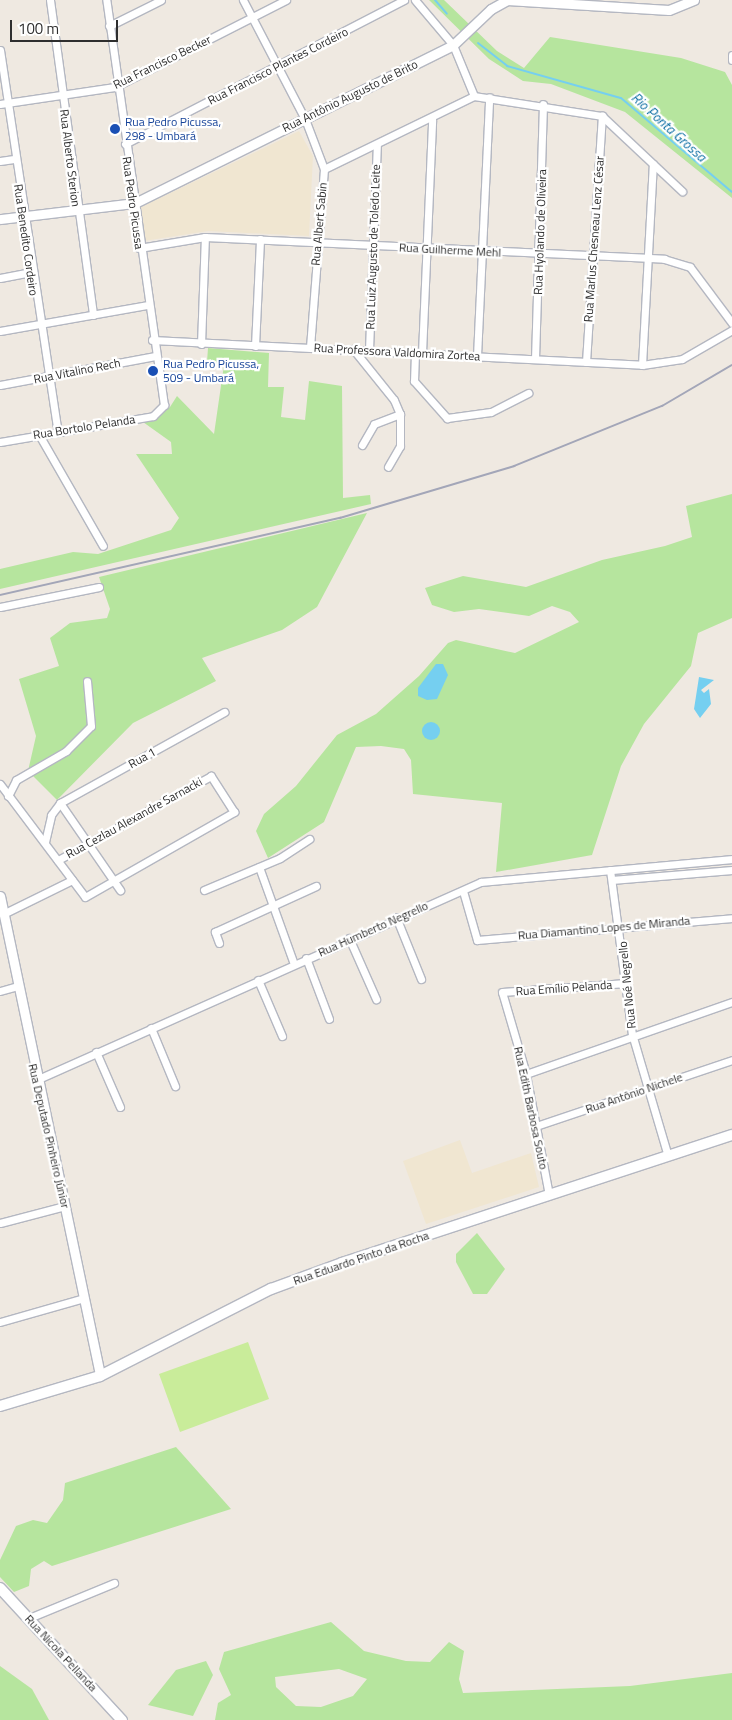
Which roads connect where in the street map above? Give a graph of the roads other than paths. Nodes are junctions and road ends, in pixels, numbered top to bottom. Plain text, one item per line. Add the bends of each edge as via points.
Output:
1 (50, 0) edge
2 (106, 0) edge
3 (161, 0) edge
4 (243, 0) edge
5 (286, 0) edge
6 (404, 0) edge
7 (415, 0) edge
8 (694, 0) edge
9 (595, 2) edge
10 (491, 4) edge
11 (252, 18) junction
12 (109, 26) junction
13 (453, 45) junction
14 (0, 50) edge
15 (277, 67) junction
16 (115, 87) junction
17 (62, 94) junction
18 (474, 96) junction
19 (489, 97) junction
20 (9, 102) junction
21 (0, 104) edge
22 (543, 104) junction
23 (602, 116) junction
24 (305, 119) junction
25 (432, 120) junction
26 (125, 144) junction
27 (377, 145) junction
28 (14, 159) junction
29 (0, 160) edge
30 (653, 164) junction
31 (324, 170) junction
32 (682, 191) dead end
33 (135, 203) junction
34 (76, 210) junction
35 (23, 216) junction
36 (0, 219) edge
37 (205, 237) junction
38 (260, 239) junction
39 (318, 242) junction
40 (371, 246) junction
41 (140, 248) junction
42 (426, 249) junction
43 (483, 252) junction
44 (540, 254) junction
45 (593, 256) junction
46 (649, 258) junction
47 (32, 272) junction
48 (0, 278) edge
49 (147, 306) junction
50 (93, 315) junction
51 (732, 323) edge
52 (39, 324) junction
53 (732, 330) edge
54 (0, 331) edge
55 (152, 340) junction
56 (201, 344) junction
57 (255, 346) junction
58 (310, 347) junction
59 (353, 349) junction
60 (369, 350) junction
61 (419, 353) junction
62 (155, 356) junction
63 (477, 356) junction
64 (535, 359) junction
65 (586, 362) junction
66 (642, 365) junction
67 (47, 377) junction
68 (0, 385) edge
69 (528, 392) dead end
70 (164, 405) joint
71 (400, 414) junction
72 (57, 429) junction
73 (38, 433) junction
74 (0, 442) edge
75 (362, 445) dead end
76 (388, 467) dead end
77 (103, 546) dead end
78 (99, 587) dead end
79 (0, 607) edge
80 (87, 681) dead end
81 (224, 712) dead end
82 (0, 784) edge
83 (8, 796) junction
84 (60, 803) junction
85 (309, 839) dead end
86 (45, 842) junction
87 (87, 844) junction
88 (732, 859) edge
89 (58, 860) junction
90 (259, 867) junction
91 (610, 870) junction
92 (732, 870) edge
93 (72, 880) junction
94 (612, 880) junction
95 (113, 881) junction
96 (316, 886) dead end
97 (120, 890) dead end
98 (204, 890) dead end
99 (463, 890) junction
100 (0, 900) edge
101 (270, 907) junction
102 (3, 914) junction
103 (396, 917) junction
104 (732, 918) edge
105 (621, 925) junction
106 (349, 938) junction
107 (220, 943) dead end
108 (306, 958) junction
109 (294, 964) junction
110 (421, 979) dead end
111 (258, 980) junction
112 (626, 984) junction
113 (17, 986) junction
114 (0, 991) edge
115 (502, 992) joint
116 (376, 999) dead end
117 (732, 1002) edge
118 (329, 1019) dead end
119 (152, 1028) junction
120 (632, 1034) junction
121 (282, 1036) dead end
122 (96, 1052) junction
123 (732, 1060) edge
124 (526, 1074) junction
125 (36, 1080) junction
126 (174, 1086) dead end
127 (649, 1089) junction
128 (120, 1106) dead end
129 (536, 1126) junction
130 (732, 1135) edge
131 (668, 1156) junction
132 (549, 1195) junction
133 (65, 1206) junction
134 (0, 1223) edge
135 (84, 1298) junction
136 (0, 1322) edge
137 (100, 1376) junction
138 (0, 1406) edge
139 (114, 1583) dead end
140 (0, 1588) edge
141 (28, 1618) junction
142 (122, 1720) edge

1 - 17 street, Rua Alberto Sterion
2 - 12 street, Rua Pedro Picussa
3 - 12 street
4 - 11 street, Rua Albert Sabin
5 - 11 street, Rua Francisco Becker
6 - 15 street, Rua Francisco Plantes Cordeiro
7 - 13 street
8 - 9 street, Rua Antônio Augusto de Brito via 669,10
9 - 10 street, Rua Antônio Augusto de Brito via 507,0
10 - 13 street, Rua Antônio Augusto de Brito
11 - 15 street, Rua Albert Sabin
11 - 16 street, Rua Francisco Becker
12 - 16 street, Rua Pedro Picussa
13 - 18 street
13 - 24 street, Rua Antônio Augusto de Brito
14 - 20 street, Rua Benedito Cordeiro
15 - 24 street, Rua Albert Sabin
15 - 26 street, Rua Francisco Plantes Cordeiro
16 - 17 street, Rua Francisco Becker
16 - 26 street, Rua Pedro Picussa
17 - 20 street, Rua Francisco Becker
17 - 34 street, Rua Alberto Sterion
18 - 19 street
18 - 25 street
19 - 22 street
19 - 43 street
20 - 21 street, Rua Francisco Becker
20 - 28 street, Rua Benedito Cordeiro
22 - 23 street
22 - 44 street, Rua Hyolando de Oliveira
23 - 30 street
23 - 45 street, Rua Marlus Chesneau Lenz César
24 - 31 street, Rua Albert Sabin
24 - 33 street, Rua Antônio Augusto de Brito
25 - 27 street
25 - 42 street
26 - 33 street, Rua Pedro Picussa
27 - 31 street
27 - 40 street, Rua Luiz Augusto de Toledo Leite
28 - 29 street
28 - 35 street, Rua Benedito Cordeiro
30 - 32 street
30 - 46 street
31 - 39 street, Rua Albert Sabin
33 - 34 street, Rua Antônio Augusto de Brito
33 - 41 street, Rua Pedro Picussa
34 - 35 street, Rua Antônio Augusto de Brito
34 - 50 street, Rua Alberto Sterion
35 - 36 street, Rua Antônio Augusto de Brito
35 - 47 street, Rua Benedito Cordeiro
37 - 38 street, Rua Guilherme Mehl
37 - 41 street, Rua Guilherme Mehl
37 - 56 street
38 - 39 street, Rua Guilherme Mehl
38 - 57 street
39 - 40 street, Rua Guilherme Mehl
39 - 58 street, Rua Albert Sabin
40 - 42 street, Rua Guilherme Mehl
40 - 60 street, Rua Luiz Augusto de Toledo Leite
41 - 49 street, Rua Pedro Picussa
42 - 43 street, Rua Guilherme Mehl
42 - 61 street
43 - 44 street, Rua Guilherme Mehl
43 - 63 street
44 - 45 street, Rua Guilherme Mehl
44 - 64 street, Rua Hyolando de Oliveira
45 - 46 street, Rua Guilherme Mehl
45 - 65 street, Rua Marlus Chesneau Lenz César
46 - 51 street, Rua Guilherme Mehl via 686,263
46 - 66 street
47 - 48 street
47 - 52 street, Rua Benedito Cordeiro
49 - 50 street
49 - 55 street, Rua Pedro Picussa
50 - 52 street
52 - 54 street
52 - 67 street, Rua Benedito Cordeiro
53 - 66 street, Rua Professora Valdomira Zortea via 682,359
55 - 56 street, Rua Professora Valdomira Zortea
55 - 62 street, Rua Pedro Picussa
56 - 57 street, Rua Professora Valdomira Zortea
57 - 58 street, Rua Professora Valdomira Zortea
58 - 59 street, Rua Professora Valdomira Zortea
59 - 60 street, Rua Professora Valdomira Zortea
59 - 71 street via 394,400
60 - 61 street, Rua Professora Valdomira Zortea
61 - 63 street, Rua Professora Valdomira Zortea
61 - 69 street via 414,381 447,418 491,412
62 - 67 street, Rua Vitalino Rech
62 - 70 street, Rua Pedro Picussa
63 - 64 street, Rua Professora Valdomira Zortea
64 - 65 street, Rua Professora Valdomira Zortea
65 - 66 street, Rua Professora Valdomira Zortea
67 - 68 street, Rua Vitalino Rech
67 - 72 street, Rua Benedito Cordeiro
70 - 72 street, Rua Bortolo Pelanda via 152,416
71 - 75 street via 374,424
71 - 76 street via 400,446
72 - 73 street, Rua Bortolo Pelanda
73 - 74 street, Rua Bortolo Pelanda
73 - 77 street
78 - 79 street
80 - 83 street via 91,726 66,751 16,780
81 - 84 street, Rua 1
82 - 83 street
83 - 86 street
84 - 86 street via 51,815
84 - 87 street
85 - 90 street
86 - 89 street
87 - 89 street, Rua Cezlau Alexandre Sarnacki
87 - 95 street
87 - 95 street, Rua Cezlau Alexandre Sarnacki via 211,776 234,812
88 - 91 street, Rua Humberto Negrello
89 - 93 street
90 - 98 street
90 - 101 street
91 - 94 street, Rua Noé Negrello
91 - 99 street, Rua Humberto Negrello via 481,882
92 - 94 street
93 - 95 street via 85,897
93 - 102 street
94 - 105 street, Rua Noé Negrello
95 - 97 street
96 - 101 street
99 - 103 street, Rua Humberto Negrello
99 - 105 street, Rua Diamantino Lopes de Miranda via 477,940
100 - 102 street, Rua Deputado Pinheiro Júnior
101 - 107 street via 215,932
101 - 109 street
102 - 113 street, Rua Deputado Pinheiro Júnior
103 - 106 street, Rua Humberto Negrello
103 - 110 street
104 - 105 street, Rua Diamantino Lopes de Miranda
105 - 112 street, Rua Noé Negrello
106 - 108 street, Rua Humberto Negrello
106 - 116 street
108 - 109 street, Rua Humberto Negrello
108 - 118 street
109 - 111 street, Rua Humberto Negrello
111 - 119 street, Rua Humberto Negrello
111 - 121 street
112 - 115 street, Rua Emílio Pelanda
112 - 120 street, Rua Noé Negrello
113 - 114 street
113 - 125 street, Rua Deputado Pinheiro Júnior
115 - 124 street, Rua Edith Barbosa Souto
117 - 120 street
119 - 122 street, Rua Humberto Negrello
119 - 126 street
120 - 124 street
120 - 127 street, Rua Noé Negrello
122 - 125 street, Rua Humberto Negrello
122 - 128 street
123 - 127 street, Rua Antônio Nichele
124 - 129 street, Rua Edith Barbosa Souto
125 - 133 street, Rua Deputado Pinheiro Júnior
127 - 129 street, Rua Antônio Nichele
127 - 131 street, Rua Noé Negrello
129 - 132 street, Rua Edith Barbosa Souto
130 - 131 main road, Rua Eduardo Pinto da Rocha
131 - 132 main road, Rua Eduardo Pinto da Rocha
132 - 137 main road, Rua Eduardo Pinto da Rocha via 271,1289
133 - 134 street
133 - 135 street, Rua Deputado Pinheiro Júnior
135 - 136 street
135 - 137 street, Rua Deputado Pinheiro Júnior
137 - 138 main road, Rua Eduardo Pinto da Rocha
139 - 141 street
140 - 141 main road, Rua Nicola Pellanda
141 - 142 main road, Rua Nicola Pellanda

